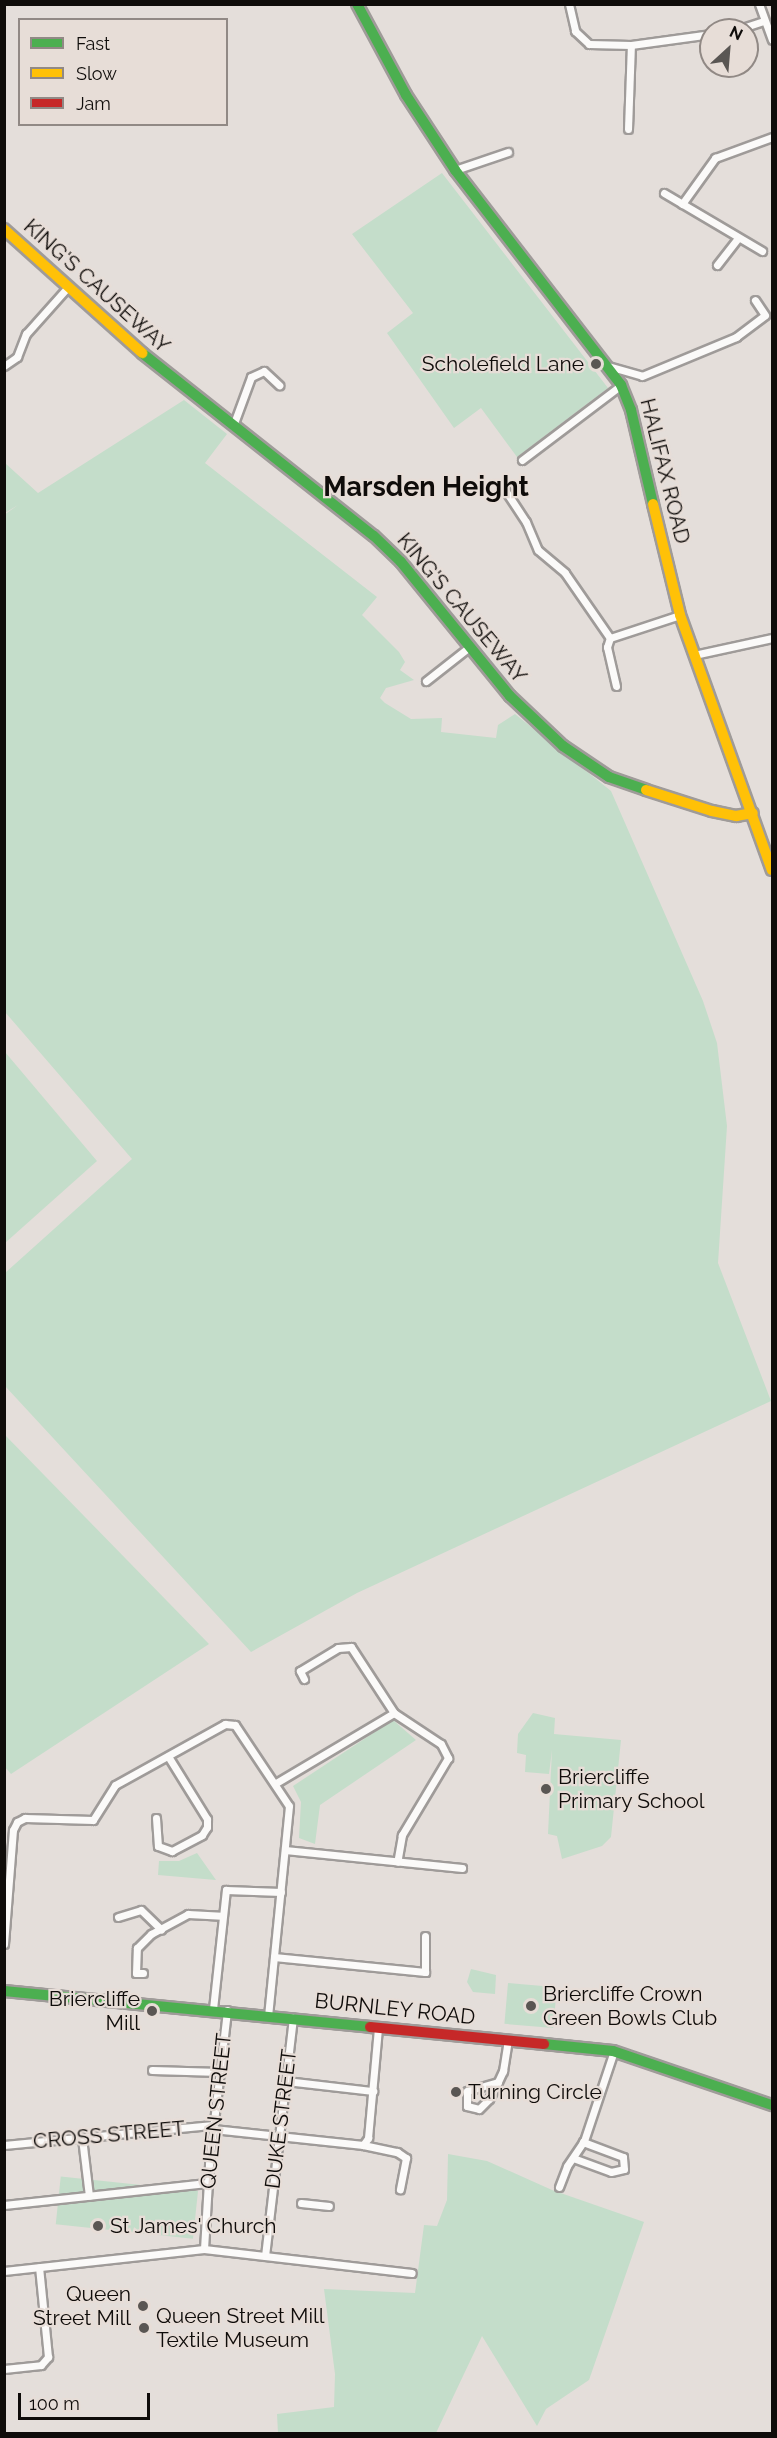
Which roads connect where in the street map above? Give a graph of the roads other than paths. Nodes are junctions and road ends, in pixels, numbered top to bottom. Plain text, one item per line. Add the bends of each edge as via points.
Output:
1 (357, 4) edge
2 (569, 4) edge
3 (759, 4) edge
4 (764, 21) junction
5 (759, 23) edge
6 (699, 36) edge
7 (772, 39) edge
8 (631, 45) junction
9 (628, 129) dead end
10 (772, 137) edge
11 (508, 152) dead end
12 (455, 170) junction
13 (664, 193) dead end
14 (682, 204) junction
15 (4, 229) edge
16 (738, 238) junction
17 (762, 251) dead end
18 (717, 265) dead end
19 (67, 288) junction
20 (755, 300) dead end
21 (4, 366) edge
22 (608, 366) junction
23 (279, 385) dead end
24 (621, 385) junction
25 (233, 426) junction
26 (522, 460) dead end
27 (502, 487) dead end
28 (681, 615) junction
29 (610, 638) junction
30 (772, 638) edge
31 (468, 648) junction
32 (694, 656) junction
33 (426, 681) dead end
34 (616, 686) dead end
35 (753, 813) junction
36 (772, 870) edge
37 (304, 1679) dead end
38 (394, 1713) junction
39 (168, 1756) junction
40 (276, 1783) junction
41 (156, 1818) dead end
42 (285, 1850) junction
43 (397, 1862) junction
44 (462, 1868) dead end
45 (7, 1881) edge
46 (281, 1892) junction
47 (120, 1912) dead end
48 (221, 1916) junction
49 (162, 1929) junction
50 (425, 1936) dead end
51 (4, 1944) edge
52 (274, 1957) junction
53 (137, 1973) dead end
54 (4, 1991) edge
55 (213, 2009) junction
56 (226, 2010) junction
57 (268, 2015) junction
58 (293, 2018) junction
59 (378, 2028) junction
60 (508, 2040) junction
61 (614, 2051) junction
62 (152, 2070) dead end
63 (220, 2072) junction
64 (286, 2081) junction
65 (498, 2082) junction
66 (373, 2091) junction
67 (772, 2105) edge
68 (213, 2127) junction
69 (279, 2136) junction
70 (82, 2138) junction
71 (583, 2142) junction
72 (365, 2144) junction
73 (4, 2145) edge
74 (573, 2158) junction
75 (207, 2183) junction
76 (560, 2187) dead end
77 (400, 2189) dead end
78 (88, 2196) junction
79 (302, 2203) dead end
80 (4, 2205) edge
81 (329, 2206) dead end
82 (204, 2249) junction
83 (265, 2256) junction
84 (39, 2267) junction
85 (4, 2271) edge
86 (412, 2273) dead end
87 (4, 2369) edge

1 - 12 street, HALIFAX ROAD via 406,94
2 - 8 street via 575,31 589,44
3 - 4 street
4 - 5 street
4 - 7 street
6 - 8 street
8 - 9 street
10 - 14 street via 714,158
11 - 12 street
12 - 22 street, HALIFAX ROAD
13 - 14 street
14 - 16 street
15 - 19 street, KING'S CAUSEWAY
16 - 17 street
16 - 18 street
19 - 21 street via 26,334 17,357
19 - 25 street, KING'S CAUSEWAY via 156,366
20 - 22 street via 765,315 736,337 642,376
22 - 24 street, HALIFAX ROAD
23 - 25 street via 264,371 251,377
24 - 26 street
24 - 28 street, HALIFAX ROAD via 631,410
25 - 31 street, KING'S CAUSEWAY via 374,536 435,602
27 - 29 street via 526,522 538,550 565,573
28 - 29 street
28 - 32 street, HALIFAX ROAD
29 - 34 street via 608,647
30 - 32 street
31 - 33 street
31 - 35 street, KING'S CAUSEWAY via 532,720 609,777 712,811 736,816
32 - 35 street, HALIFAX ROAD
35 - 36 street, HALIFAX ROAD
37 - 38 street via 298,1667 338,1647 351,1647
38 - 40 street
38 - 43 street via 441,1744 448,1758 402,1835
39 - 40 street via 225,1724 235,1725
39 - 41 street via 207,1819 207,1827 202,1835 179,1850 164,1850 156,1839
39 - 45 street via 110,1789 100,1814 93,1820 21,1819 13,1830
40 - 42 street via 289,1806
42 - 43 street
42 - 46 street
43 - 44 street
45 - 51 street
46 - 48 street via 229,1889 223,1896
46 - 52 street
47 - 49 street via 141,1910
48 - 49 street via 188,1914
48 - 55 street
49 - 53 street via 137,1948
50 - 52 street via 425,1972
52 - 57 street
54 - 55 street, BURNLEY ROAD
55 - 56 street, BURNLEY ROAD
56 - 57 street, BURNLEY ROAD
56 - 63 street, QUEEN STREET
57 - 58 street, BURNLEY ROAD
58 - 59 street, BURNLEY ROAD
58 - 64 street, DUKE STREET
59 - 60 street, BURNLEY ROAD
59 - 66 street
60 - 61 street, BURNLEY ROAD
60 - 65 street
61 - 67 street, BURNLEY ROAD
61 - 71 street
62 - 63 street
63 - 68 street, QUEEN STREET
64 - 66 street
64 - 69 street, DUKE STREET
65 - 65 street via 479,2109 467,2106 467,2091
66 - 72 street
68 - 69 street, CROSS STREET
68 - 70 street, CROSS STREET
68 - 75 street, QUEEN STREET
69 - 72 street, CROSS STREET
69 - 83 street, DUKE STREET
70 - 73 street, CROSS STREET
70 - 78 street
71 - 74 street
71 - 74 street via 623,2157 624,2169 611,2172
72 - 77 street, CROSS STREET via 398,2152 406,2158
74 - 76 street
75 - 78 street
75 - 82 street, QUEEN STREET
78 - 80 street
79 - 81 street
82 - 83 street
82 - 84 street
83 - 86 street
84 - 85 street
84 - 87 street via 48,2357 41,2365

